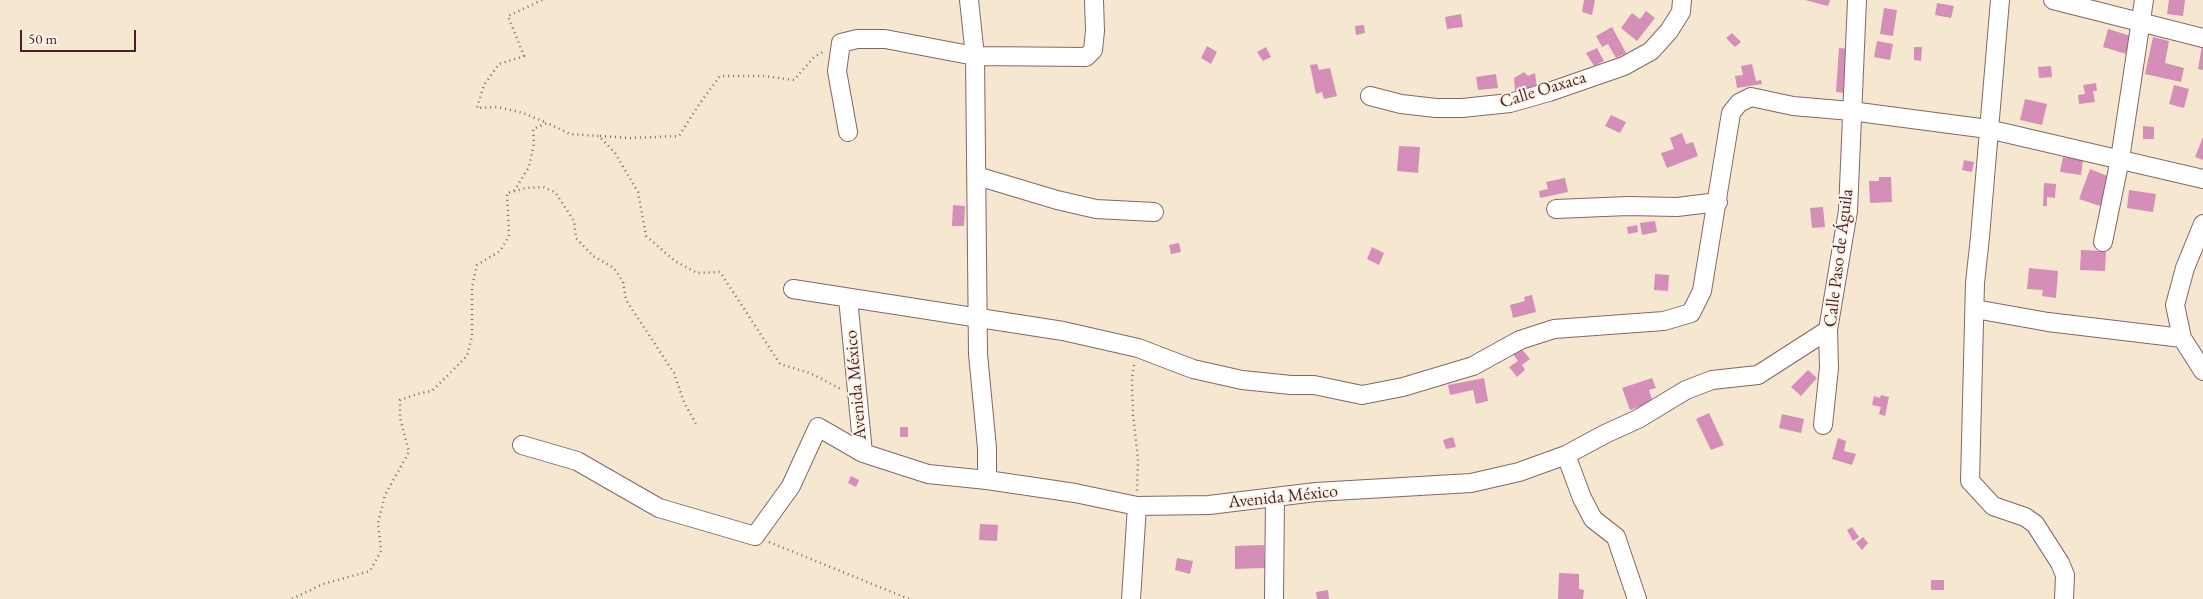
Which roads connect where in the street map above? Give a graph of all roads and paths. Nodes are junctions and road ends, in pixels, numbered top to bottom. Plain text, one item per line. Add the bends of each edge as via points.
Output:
1 (542, 0) edge
2 (968, 0) edge
3 (1094, 0) edge
4 (1682, 0) edge
5 (1856, 0) edge
6 (2000, 0) edge
7 (2052, 0) edge
8 (2144, 0) edge
9 (2140, 23) junction
10 (2203, 38) edge
11 (841, 43) junction
12 (974, 56) junction
13 (1370, 96) dead end
14 (1851, 111) junction
15 (547, 123) junction
16 (1988, 129) junction
17 (848, 132) dead end
18 (599, 136) junction
19 (2120, 160) junction
20 (978, 176) junction
21 (2203, 178) edge
22 (514, 191) junction
23 (1718, 202) junction
24 (1556, 210) dead end
25 (1154, 212) dead end
26 (2203, 224) edge
27 (2103, 242) dead end
28 (793, 289) dead end
29 (848, 298) junction
30 (1975, 309) junction
31 (978, 317) junction
32 (1828, 330) junction
33 (2182, 338) junction
34 (1138, 348) junction
35 (2203, 371) edge
36 (858, 398) junction
37 (696, 424) dead end
38 (1823, 425) dead end
39 (522, 445) dead end
40 (862, 453) junction
41 (1566, 455) junction
42 (987, 480) junction
43 (1275, 498) junction
44 (1137, 506) junction
45 (755, 536) junction
46 (292, 599) edge
47 (909, 599) edge
48 (1131, 599) edge
49 (1274, 599) edge
50 (1637, 599) edge
51 (2064, 599) edge

1 - 15 path via 508,16 524,56 499,64 484,85 477,108 498,107
2 - 12 street
3 - 12 street via 1093,50 1086,57
4 - 13 street, Calle Oaxaca via 1681,12 1651,52 1624,66 1550,92 1510,103 1462,108 1418,106
5 - 14 street, Calle Paso de Águila
6 - 16 street
7 - 9 street
8 - 9 street
9 - 10 street
9 - 19 street
11 - 12 street via 857,39 885,39
11 - 17 street via 837,71
11 - 18 path via 814,57 794,80 720,76 679,136
12 - 20 street
14 - 16 street
14 - 23 street via 1793,106 1750,97 1739,103 1731,112
14 - 32 street, Calle Paso de Águila via 1848,212
15 - 18 path via 570,134
15 - 22 path via 534,129 529,167
16 - 19 street
16 - 30 street
18 - 36 path via 614,153 638,192 646,236 675,261 697,273 720,272 780,364 810,373
19 - 21 street
19 - 27 street
20 - 25 street via 1096,209
20 - 31 street
22 - 37 path via 543,187 555,192 574,221 576,238 594,256 614,268 623,282 626,300 674,373
22 - 46 path via 507,193 509,236 500,251 477,265 472,286 472,336 467,356 432,391 400,400 400,418 409,452 385,495 378,523 381,551 370,571 323,584
23 - 24 street via 1677,207
23 - 34 street via 1702,291 1691,313 1664,321 1554,329 1520,340 1473,366 1404,387 1362,395 1314,385 1242,380 1193,369
26 - 33 street via 2184,268 2175,304
28 - 29 street
29 - 31 street
29 - 36 street, Avenida México
30 - 33 street via 2048,322
30 - 51 street via 1970,481 1993,506 2035,524 2065,576
31 - 34 street
31 - 42 street
32 - 38 street, Calle Paso de Águila via 1829,368
32 - 41 street, Avenida México via 1758,375 1712,380 1686,390 1638,419
33 - 35 street
34 - 44 path via 1132,377 1138,459
36 - 40 street, Avenida México
39 - 45 street via 577,461 659,508
40 - 42 street, Avenida México via 928,474
40 - 45 street via 818,427 791,486
41 - 43 street, Avenida México via 1519,472 1471,483 1316,492
41 - 50 street via 1582,498 1594,519 1616,537
42 - 44 street, Avenida México
43 - 44 street, Avenida México via 1209,505
43 - 49 street
44 - 48 street
45 - 47 path

